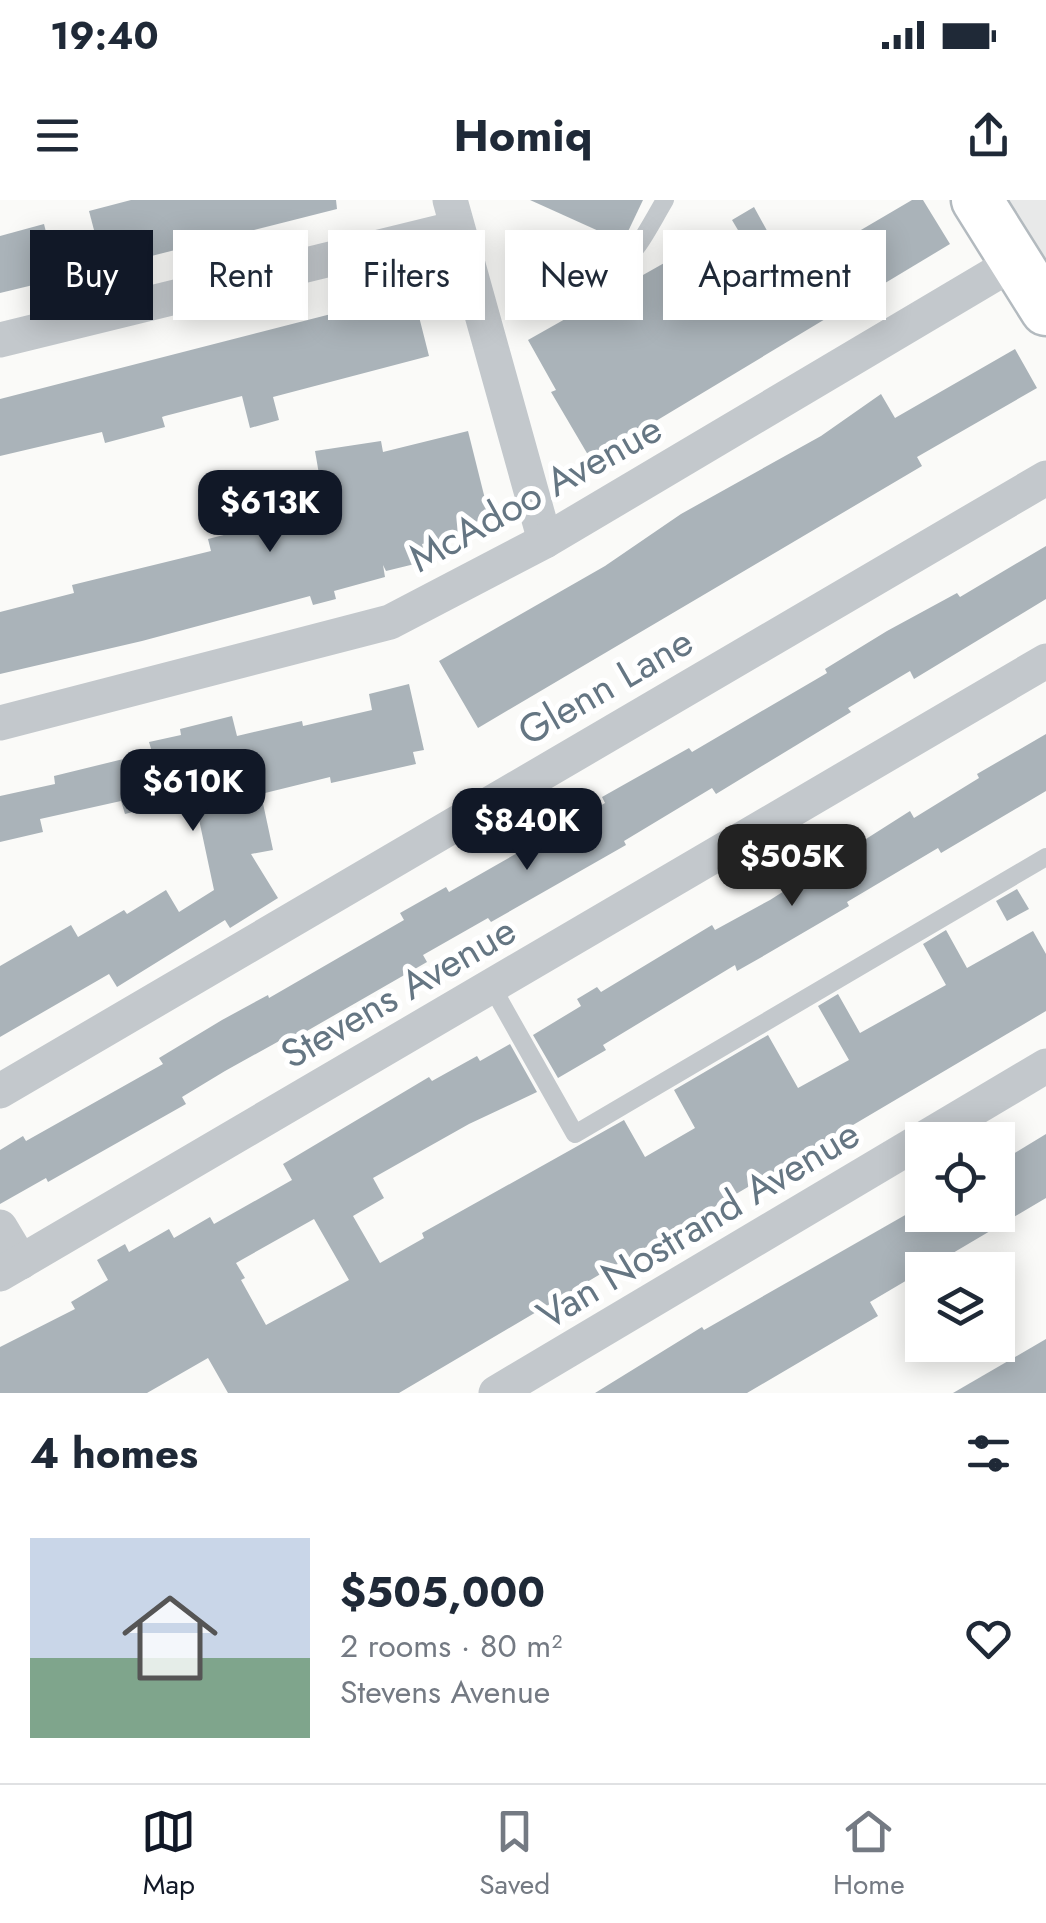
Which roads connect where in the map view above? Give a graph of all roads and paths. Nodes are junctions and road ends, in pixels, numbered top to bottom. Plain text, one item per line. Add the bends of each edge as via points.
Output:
1 (665, 200) edge
2 (977, 200) edge
3 (453, 214) edge
4 (643, 238) edge
5 (1015, 262) junction
6 (1046, 310) edge
7 (0, 340) edge
8 (1046, 478) edge
9 (545, 541) junction
10 (1046, 661) edge
11 (0, 723) edge
12 (1046, 857) edge
13 (492, 986) junction
14 (1046, 1066) edge
15 (0, 1091) edge
16 (0, 1227) edge
17 (10, 1268) edge
18 (496, 1393) edge

1 - 4 lane
2 - 5 main road
3 - 7 street
3 - 9 street
5 - 6 main road
5 - 9 street, McAdoo Avenue
8 - 15 street, Glenn Lane
9 - 11 street, McAdoo Avenue via 390,622
10 - 13 street, Stevens Avenue
12 - 13 lane via 575,1134
13 - 17 street, Stevens Avenue
14 - 18 street, Van Nostrand Avenue
16 - 17 street

